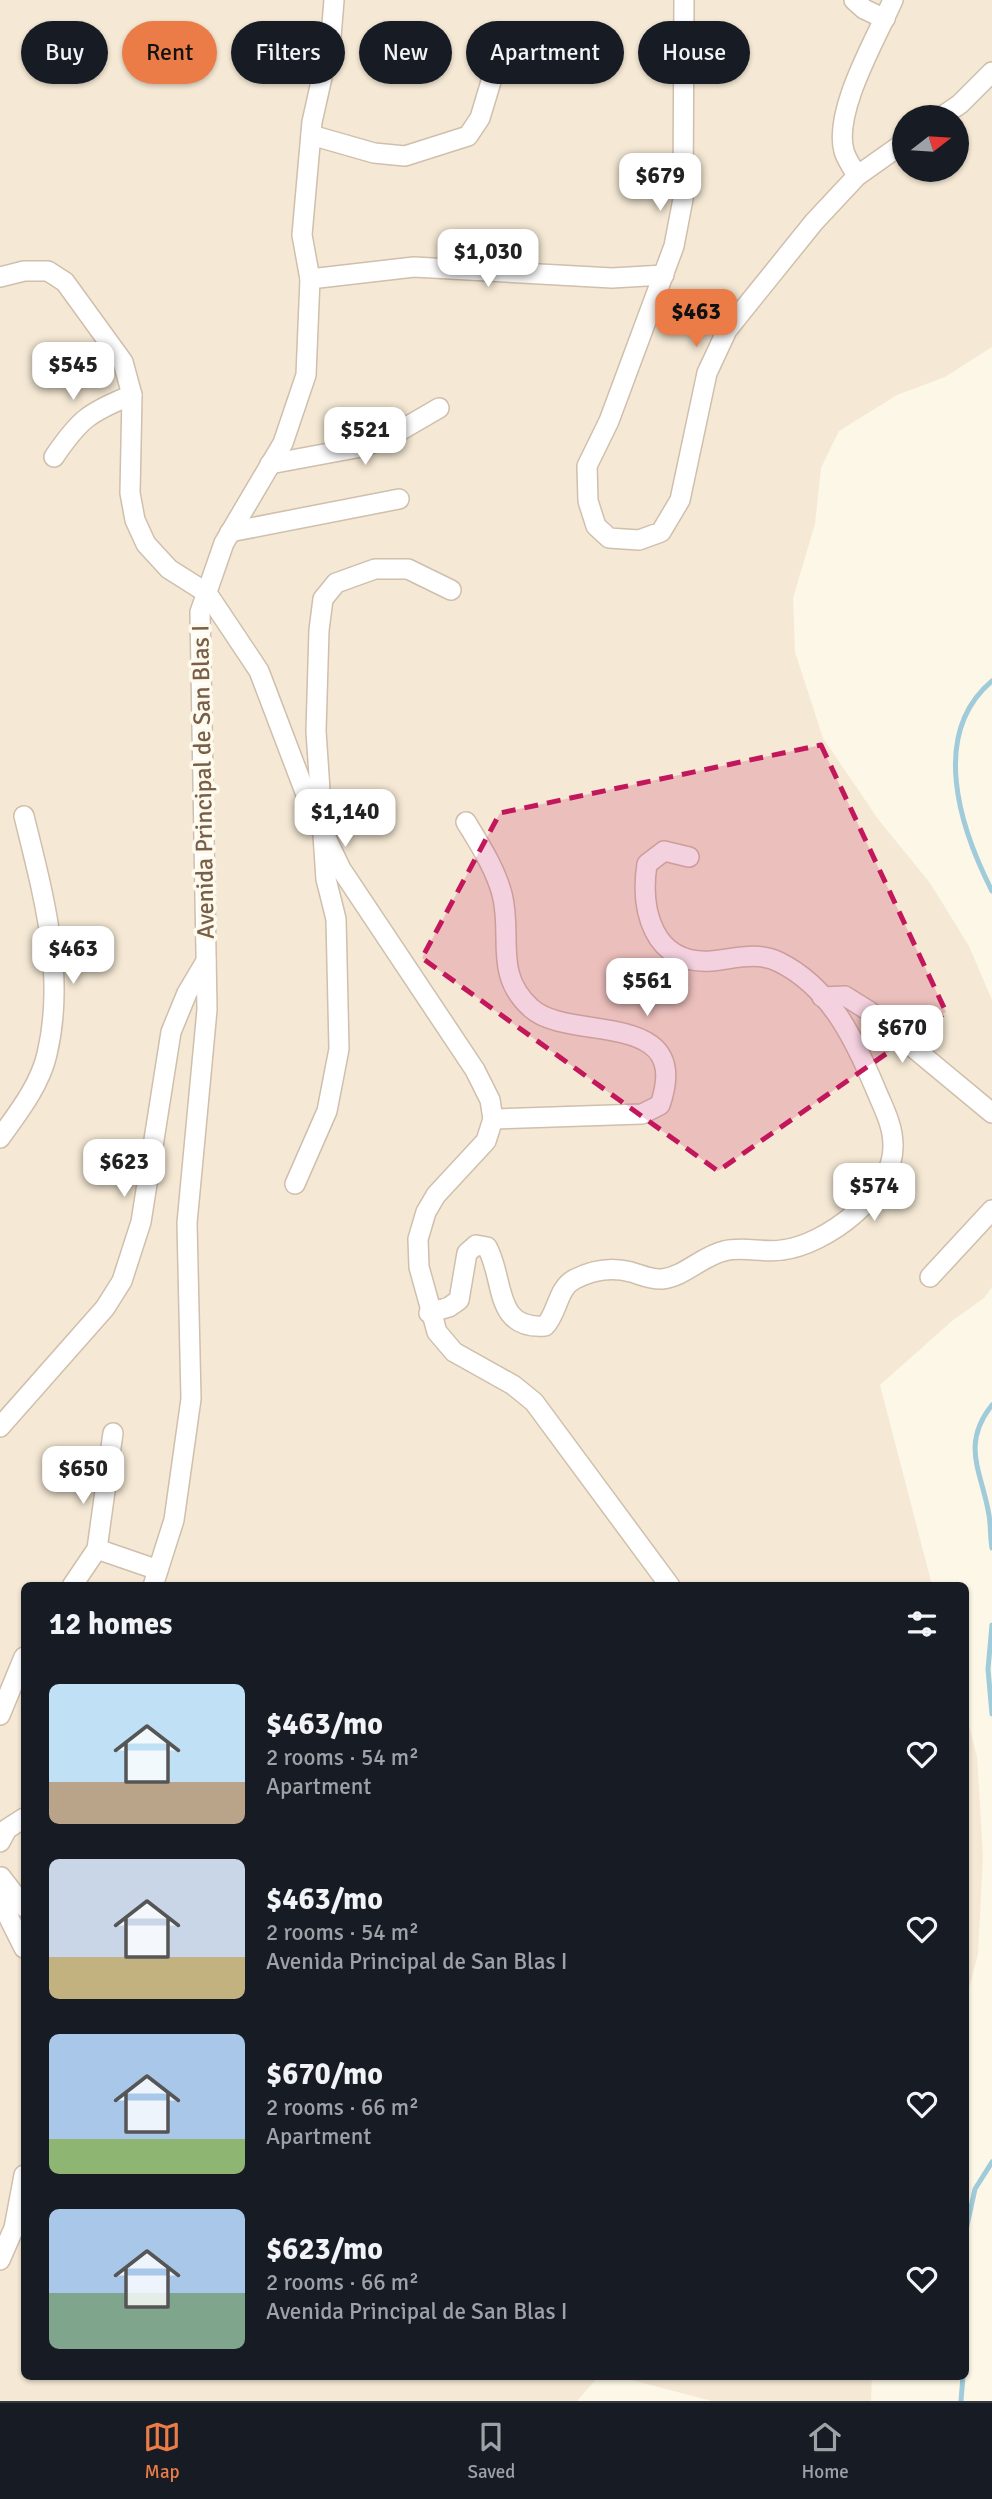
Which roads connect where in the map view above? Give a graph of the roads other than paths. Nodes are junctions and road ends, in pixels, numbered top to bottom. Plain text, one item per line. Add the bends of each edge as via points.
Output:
1 (334, 0) edge
2 (684, 0) edge
3 (854, 0) edge
4 (894, 0) edge
5 (885, 19) junction
6 (992, 72) edge
7 (490, 84) edge
8 (958, 105) edge
9 (311, 135) junction
10 (892, 151) edge
11 (856, 176) junction
12 (664, 275) junction
13 (0, 277) edge
14 (310, 279) junction
15 (132, 395) junction
16 (439, 408) dead end
17 (54, 457) dead end
18 (270, 464) junction
19 (399, 499) dead end
20 (230, 532) junction
21 (451, 590) dead end
22 (206, 593) junction
23 (24, 816) dead end
24 (466, 822) dead end
25 (324, 833) junction
26 (689, 857) dead end
27 (206, 960) junction
28 (822, 997) junction
29 (992, 1113) edge
30 (493, 1119) junction
31 (0, 1138) edge
32 (295, 1184) dead end
33 (992, 1210) edge
34 (930, 1277) dead end
35 (429, 1313) junction
36 (0, 1427) edge
37 (113, 1433) dead end
38 (97, 1549) junction
39 (155, 1578) edge
40 (75, 1582) edge
41 (667, 1582) edge
42 (21, 1664) edge
43 (0, 1715) edge
44 (21, 1820) edge
45 (0, 1842) edge
46 (0, 1876) edge
47 (0, 1887) edge
48 (21, 1903) edge
49 (21, 1942) edge
50 (21, 2191) edge
51 (0, 2260) edge

1 - 9 street, Avenida Principal de San Blas I
2 - 12 street via 683,199
3 - 5 street
4 - 5 street
5 - 11 street via 855,86 843,127 844,151
6 - 8 street
7 - 9 street via 480,118 468,135 405,156 374,153
9 - 14 street, Avenida Principal de San Blas I via 302,235
10 - 11 street
11 - 12 street via 727,330 707,373 680,500 661,532 639,540 609,538 596,526 588,501 587,466 609,421
12 - 14 street via 612,278 414,267
13 - 15 street via 48,271 65,282 123,362
14 - 18 street, Avenida Principal de San Blas I via 306,375 283,443
15 - 17 street via 77,424
15 - 22 street via 130,493 135,520 146,544 169,569
16 - 18 street via 384,440
18 - 20 street, Avenida Principal de San Blas I
19 - 20 street
20 - 22 street, Avenida Principal de San Blas I
21 - 25 street via 408,569 375,569 336,583 323,600 316,731
22 - 25 street via 259,671
22 - 27 street, Avenida Principal de San Blas I via 200,612
23 - 31 street via 47,908 54,961 53,1007 47,1056 26,1103
24 - 30 street via 497,875 503,898 506,970 520,996 533,1011 552,1019 637,1035 653,1046 663,1065 666,1088 660,1105 642,1114
25 - 30 street via 341,869 475,1070 490,1100
25 - 32 street via 326,879 336,919 339,1049 327,1111
26 - 28 street via 664,851 646,864 648,915 665,947 687,959 708,961 763,956 807,981
27 - 36 street via 170,1032 141,1222 121,1281 106,1308
27 - 39 street, Avenida Principal de San Blas I via 208,1010 187,1223 191,1399 174,1520
28 - 29 street via 845,996 869,1011
28 - 35 street via 846,1023 857,1045 890,1123 894,1146 881,1186 858,1210 799,1247 728,1250 669,1278 658,1280 613,1268 589,1273 571,1280 563,1290 553,1319 545,1326 530,1328 513,1316 499,1292 496,1262 488,1247 476,1245 467,1253 459,1300
30 - 35 street via 486,1140 426,1212 418,1239
33 - 34 street
35 - 41 street via 437,1332 454,1352 534,1402
37 - 38 street
38 - 39 street
38 - 40 street
42 - 43 street
44 - 45 street via 7,1829
46 - 48 street
47 - 49 street via 5,1910
50 - 51 street via 14,2228

